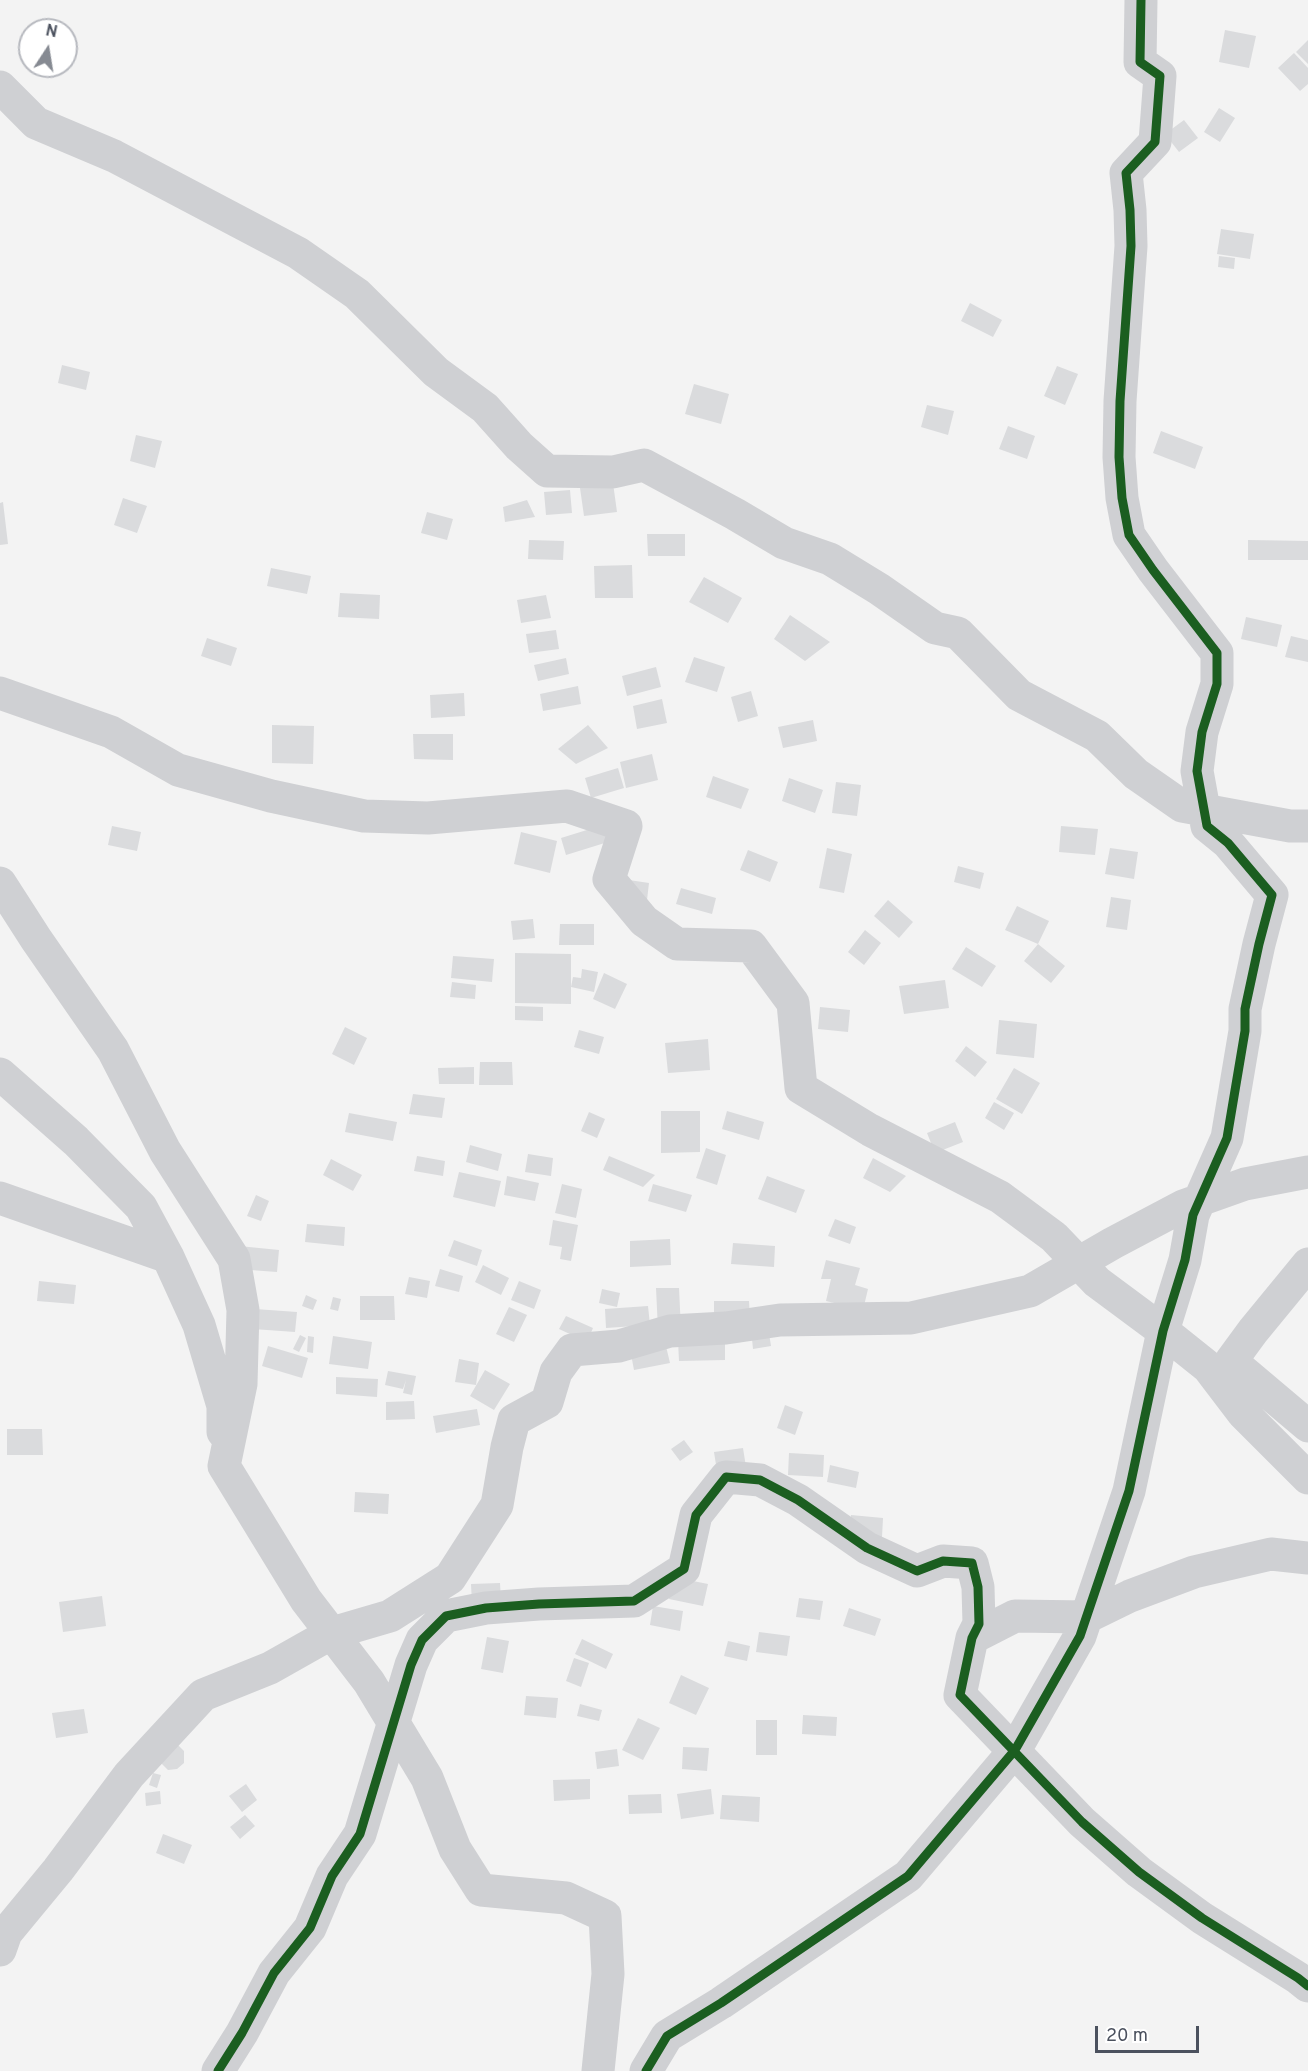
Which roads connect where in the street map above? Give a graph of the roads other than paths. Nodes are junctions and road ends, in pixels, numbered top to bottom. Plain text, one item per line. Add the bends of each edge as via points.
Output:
1 (1141, 0) edge
2 (0, 87) edge
3 (0, 693) edge
4 (1203, 810) junction
5 (1308, 826) edge
6 (0, 883) edge
7 (0, 1074) edge
8 (1308, 1172) edge
9 (0, 1198) edge
10 (1201, 1199) junction
11 (168, 1257) junction
12 (1079, 1263) junction
13 (1308, 1264) edge
14 (1163, 1331) junction
15 (1308, 1426) edge
16 (224, 1466) junction
17 (1308, 1478) edge
18 (1308, 1558) edge
19 (1087, 1617) junction
20 (332, 1633) junction
21 (972, 1638) junction
22 (393, 1723) junction
23 (1015, 1750) junction
24 (0, 1950) edge
25 (1308, 1986) edge
26 (218, 2071) edge
27 (598, 2071) edge
28 (646, 2071) edge

1 - 4 street via 1140,62 1160,76 1155,142 1126,173 1131,246 1120,401 1122,498 1129,535 1217,653 1217,684 1202,732 1197,771
2 - 4 street via 36,123 114,156 298,253 338,280 436,372 485,408 519,447 547,471 613,472 644,465 784,543 830,559 935,628 958,633 1019,694 1097,736 1136,774 1182,806
3 - 12 street via 111,732 178,770 364,816 428,818 567,806 626,826 609,879 644,921 677,944 751,946 793,1003 801,1088 870,1130 1000,1197 1054,1237
4 - 5 street
4 - 10 street via 1207,826 1228,843 1272,895 1245,1009 1245,1031 1227,1138
6 - 16 street via 113,1050 165,1151 234,1259 243,1310 241,1384
7 - 11 street via 76,1141 141,1207
8 - 10 street via 1245,1184
9 - 11 street
10 - 12 street
10 - 14 street via 1193,1215 1185,1260
11 - 16 street via 199,1325 223,1407
12 - 14 street via 1097,1282
12 - 20 street via 1030,1291 911,1318 780,1320 726,1329 670,1331 619,1346 572,1350 556,1372 547,1402 514,1420 497,1505 450,1578 390,1617
13 - 15 street via 1231,1361
14 - 17 street via 1208,1367 1243,1413
14 - 19 street via 1129,1491
16 - 20 street via 306,1600
18 - 19 street via 1271,1554 1194,1572
19 - 21 street via 1015,1616
19 - 23 street
20 - 22 street via 369,1682
20 - 24 street via 270,1668 203,1695 129,1775 6,1933
21 - 22 street via 980,1624 972,1563 944,1562 917,1571 867,1548 798,1500 760,1480 726,1477 696,1515 684,1569 634,1601 486,1608 446,1616 422,1640
21 - 23 street via 960,1695
22 - 26 street via 360,1833 332,1876 310,1928 274,1973
22 - 27 street via 427,1778 455,1849 481,1890 566,1898 605,1916 608,1974
23 - 25 street via 1082,1822 1139,1872
23 - 28 street via 908,1876 667,2036

